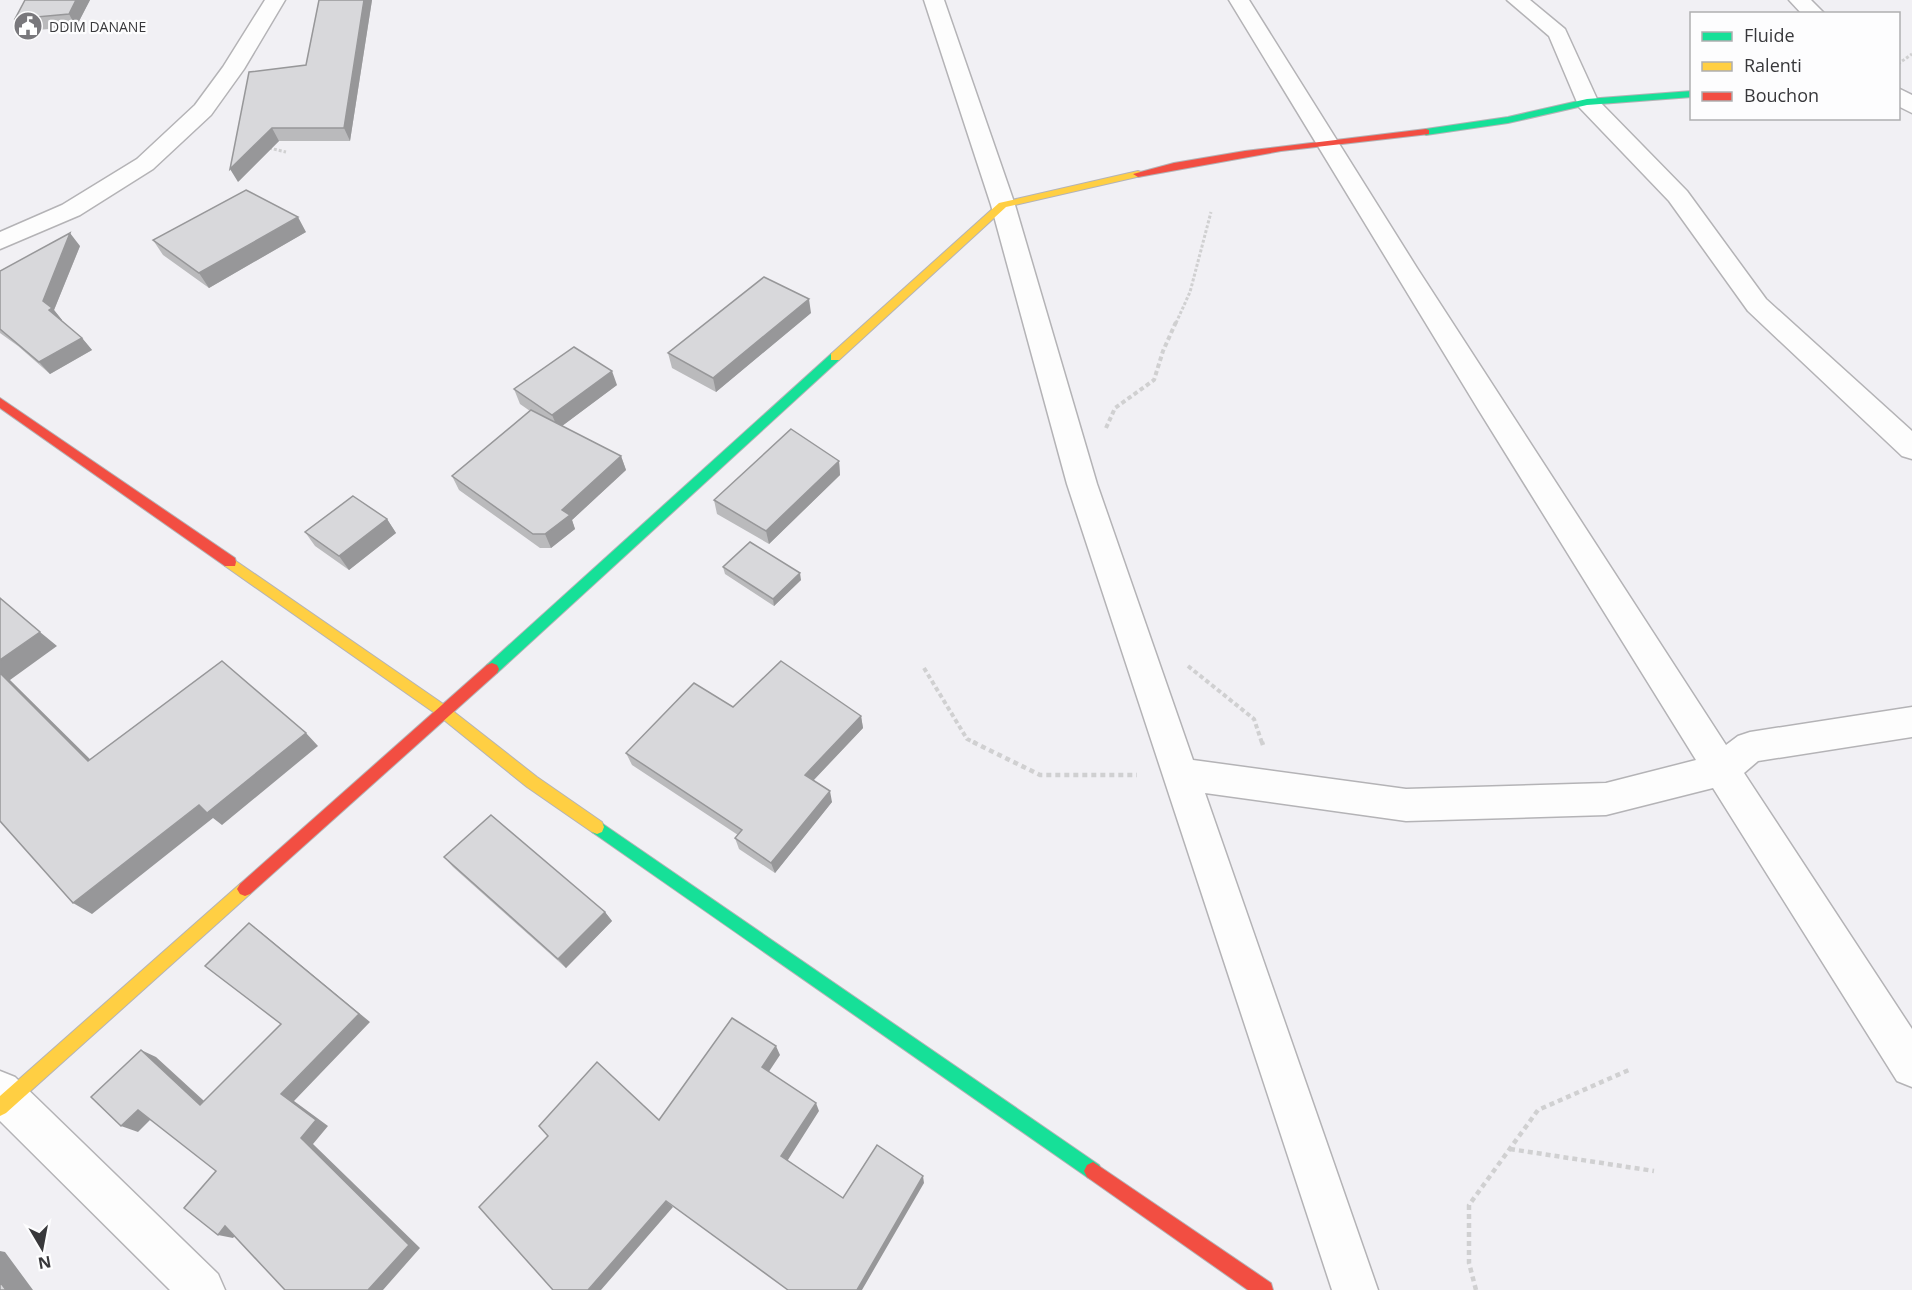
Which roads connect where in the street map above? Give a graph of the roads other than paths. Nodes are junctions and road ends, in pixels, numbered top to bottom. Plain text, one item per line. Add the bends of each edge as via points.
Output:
1 (275, 0) edge
2 (934, 0) edge
3 (1239, 0) edge
4 (1517, 0) edge
5 (1799, 0) edge
6 (1813, 12) edge
7 (1903, 73) edge
8 (1690, 94) edge
9 (1587, 102) junction
10 (1912, 106) edge
11 (1325, 141) junction
12 (1003, 205) junction
13 (0, 241) edge
14 (0, 402) edge
15 (1912, 448) edge
16 (444, 712) junction
17 (1912, 722) edge
18 (1721, 770) junction
19 (1179, 774) junction
20 (1912, 1066) edge
21 (3, 1100) edge
22 (202, 1290) edge
23 (1264, 1290) edge
24 (1355, 1290) edge

1 - 13 street via 203,110 145,164 71,210
2 - 12 street
3 - 11 street
4 - 9 street via 1558,33
5 - 6 street
7 - 10 street
8 - 9 street
9 - 11 street via 1508,120 1428,132
9 - 15 street via 1678,196 1756,305
11 - 12 street via 1194,161
11 - 18 street
12 - 16 street
12 - 19 street via 1082,484
14 - 16 street
16 - 21 street
16 - 23 street via 541,789
17 - 18 street via 1750,747
18 - 19 street via 1606,799 1406,805
18 - 20 street
19 - 24 street
21 - 22 street

